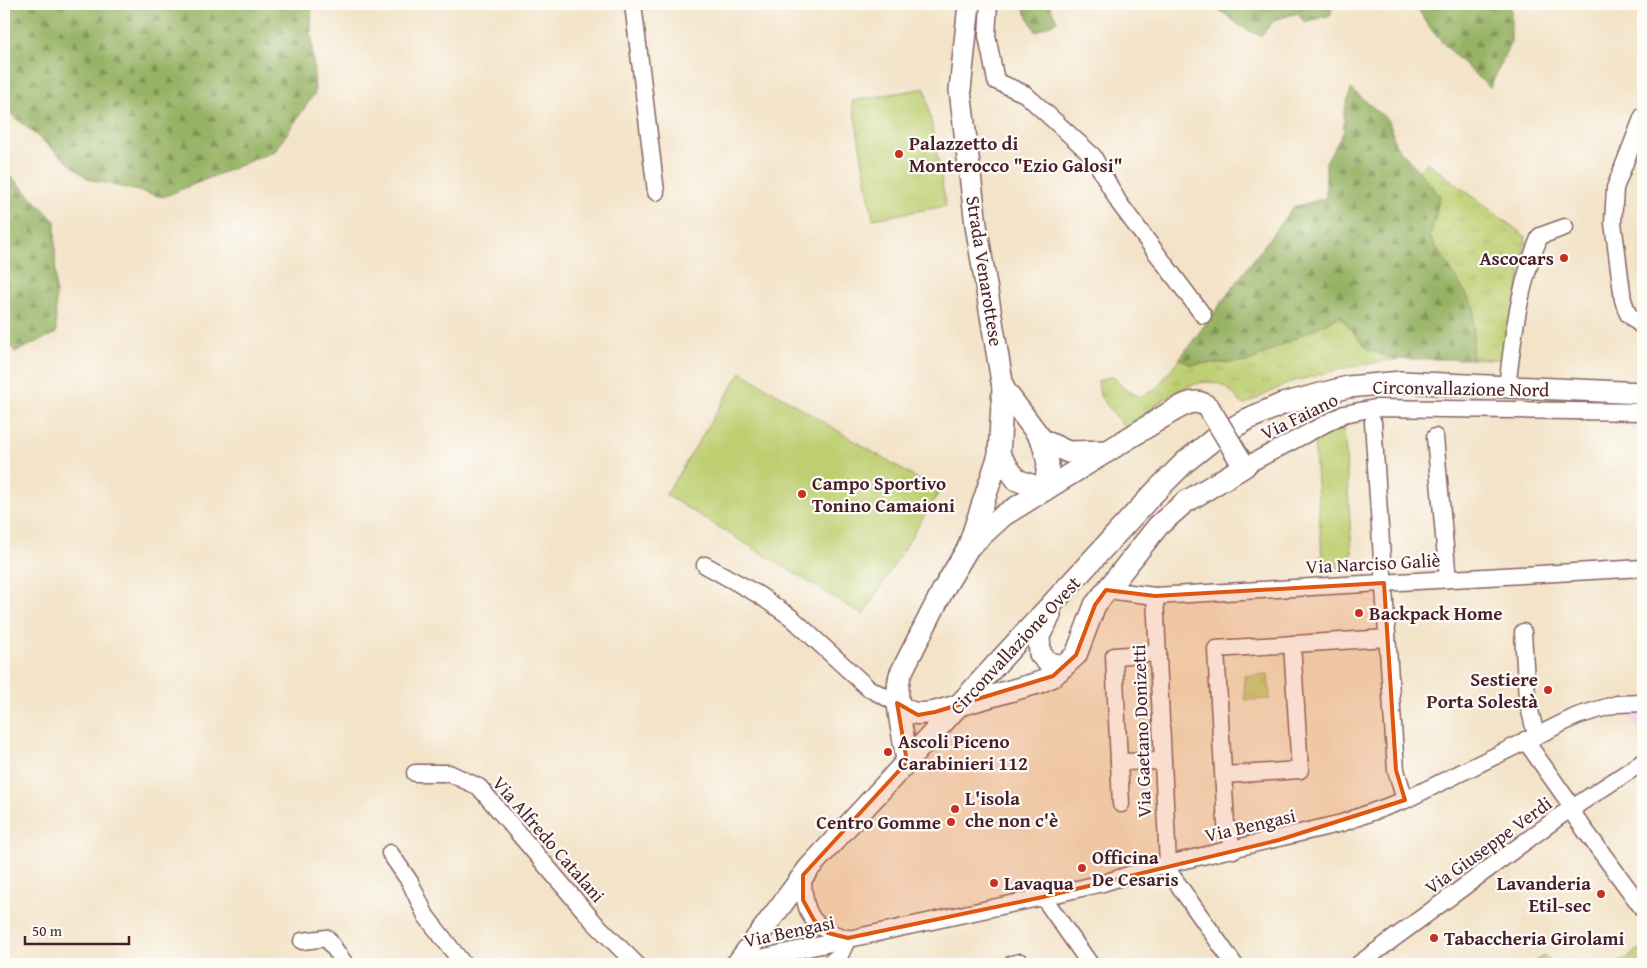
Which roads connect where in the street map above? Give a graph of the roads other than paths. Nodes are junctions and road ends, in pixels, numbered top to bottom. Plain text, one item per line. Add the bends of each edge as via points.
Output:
1 (633, 4) edge
2 (969, 4) edge
3 (989, 4) edge
4 (1643, 116) edge
5 (656, 192) dead end
6 (1565, 227) dead end
7 (1203, 315) dead end
8 (1643, 327) edge
9 (1003, 388) junction
10 (1507, 388) junction
11 (1643, 393) edge
12 (1282, 404) joint
13 (1643, 412) edge
14 (1373, 422) dead end
15 (1435, 437) dead end
16 (1042, 440) junction
17 (1108, 451) junction
18 (999, 455) junction
19 (1242, 462) junction
20 (1044, 490) junction
21 (968, 548) junction
22 (705, 565) dead end
23 (1643, 568) edge
24 (1448, 579) junction
25 (1384, 583) junction
26 (1106, 590) junction
27 (1155, 596) junction
28 (1058, 600) junction
29 (1523, 632) dead end
30 (1387, 638) junction
31 (1292, 644) junction
32 (1158, 653) junction
33 (1064, 666) junction
34 (897, 703) junction
35 (960, 703) junction
36 (1643, 703) edge
37 (1530, 737) junction
38 (1162, 761) junction
39 (907, 762) junction
40 (1119, 762) junction
41 (1643, 762) edge
42 (415, 773) dead end
43 (1224, 775) junction
44 (1405, 800) junction
45 (1121, 804) dead end
46 (1572, 808) junction
47 (1233, 850) junction
48 (390, 853) dead end
49 (1168, 865) junction
50 (803, 875) junction
51 (1043, 897) junction
52 (1641, 902) edge
53 (848, 938) junction
54 (302, 941) dead end
55 (765, 961) edge
56 (345, 964) edge
57 (464, 964) edge
58 (636, 964) edge
59 (735, 964) edge
60 (829, 964) edge
61 (1012, 964) edge
62 (1021, 964) edge
63 (1090, 964) edge
64 (1234, 964) edge
65 (1359, 964) edge

1 - 5 street
2 - 9 main road, Strada Venarottese via 960,90
3 - 7 street via 986,36 996,81 1026,94 1093,156 1119,203
4 - 8 street via 1616,188 1613,223 1622,300 1628,314
6 - 10 street via 1540,236 1530,260 1515,320
9 - 16 main road, Strada Venarottese
9 - 18 main road, Strada Venarottese
10 - 11 main road, Circonvallazione Nord
10 - 12 main road, Circonvallazione Nord via 1382,383 1319,393
12 - 28 main road, Circonvallazione Ovest via 1214,439 1185,462
13 - 19 street, Via Faiano via 1375,408 1344,414
14 - 25 street
15 - 24 street
16 - 17 main road, Strada Venarottese via 1068,452
16 - 20 main road, Strada Venarottese via 1048,463
17 - 19 main road, Strada Venarottese, bridge via 1188,402 1203,402
17 - 20 main road, Strada Venarottese
18 - 20 main road via 1017,480
18 - 21 main road, Strada Venarottese
19 - 26 main road via 1184,503 1158,526
20 - 21 main road, Strada Venarottese via 1004,515
21 - 34 main road, Strada Venarottese via 900,675
22 - 34 street via 792,618 868,688
23 - 24 street, Via Narciso Galiè
24 - 25 street, Via Narciso Galiè
25 - 27 street, Via Narciso Galiè
25 - 30 street
26 - 27 street, Via Narciso Galiè
26 - 33 main road via 1095,605 1076,655
27 - 32 street, Via Gaetano Donizetti
28 - 33 main road via 1039,636 1040,654 1049,663
28 - 35 main road, Circonvallazione Ovest
29 - 37 street
30 - 31 street
30 - 44 street via 1396,770
31 - 43 street via 1216,649
31 - 43 street via 1300,770
32 - 38 street, Via Gaetano Donizetti
32 - 40 street via 1114,656
33 - 35 main road via 1054,676 1038,683
34 - 35 main road via 905,711 918,715
34 - 39 main road, Strada Venarottese
35 - 39 main road, Circonvallazione Ovest
36 - 37 street, Via Bengasi via 1609,706
37 - 44 street, Via Bengasi
37 - 46 street
38 - 40 street
38 - 49 street, Via Gaetano Donizetti
39 - 50 main road, Circonvallazione Ovest
40 - 45 street
41 - 46 street, Via Giuseppe Verdi
42 - 58 street, Via Alfredo Catalani via 449,773 479,787 594,922
43 - 47 street via 1226,832
44 - 47 street, Via Bengasi via 1342,823
46 - 52 street
46 - 65 street, Via Giuseppe Verdi
47 - 49 street, Via Bengasi
48 - 57 street via 410,882 426,916
49 - 51 street, Via Bengasi
49 - 64 street via 1170,873
50 - 53 street, Via Bengasi via 803,900 814,920 828,933
50 - 59 main road, Circonvallazione Ovest
51 - 53 street, Via Bengasi
51 - 63 street
53 - 55 street, Via Bengasi
53 - 60 street via 840,955
54 - 56 street via 327,938
55 - 59 street, Via Bengasi
61 - 62 street

